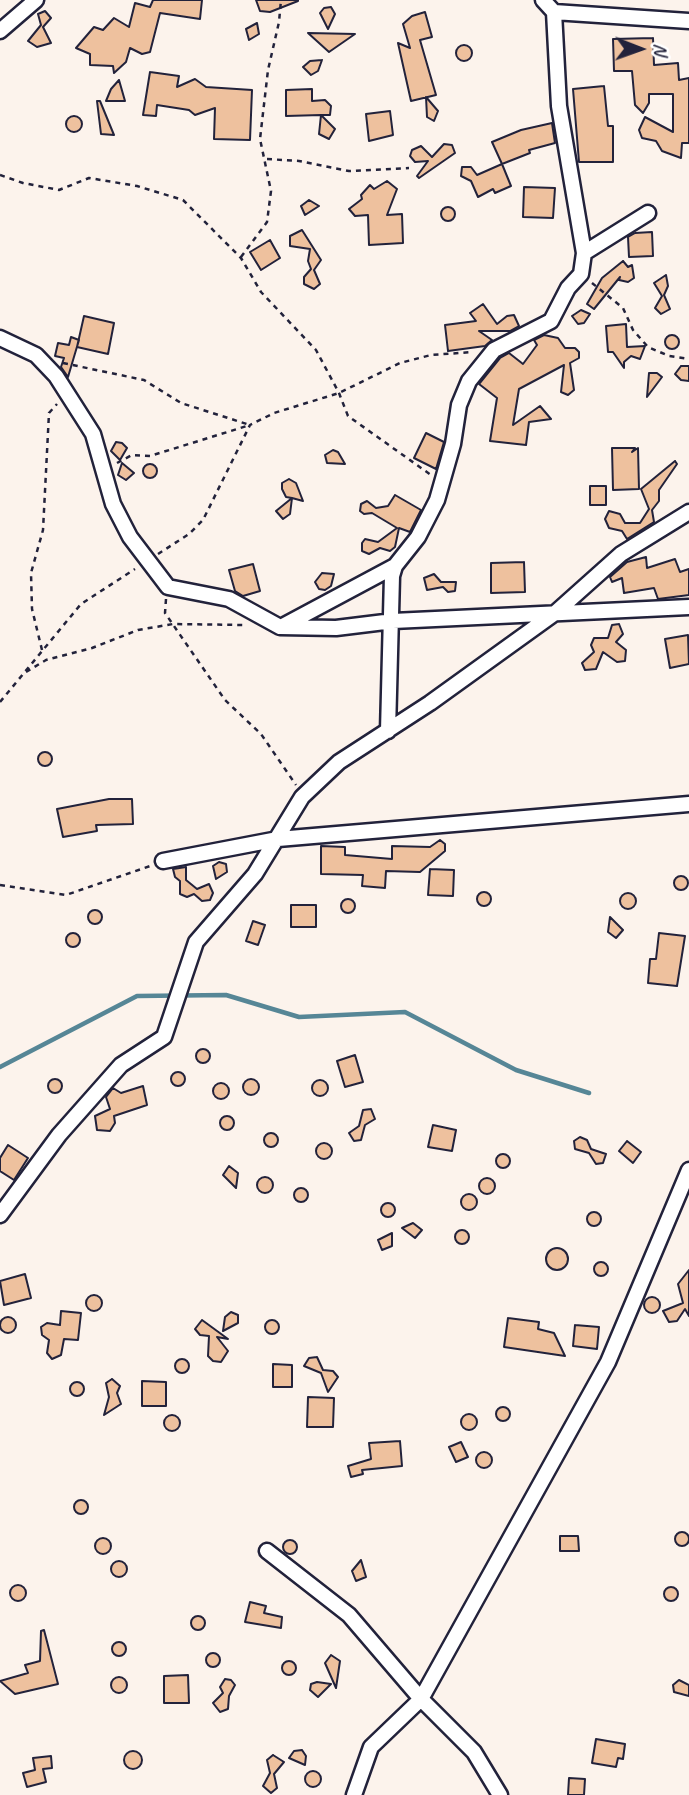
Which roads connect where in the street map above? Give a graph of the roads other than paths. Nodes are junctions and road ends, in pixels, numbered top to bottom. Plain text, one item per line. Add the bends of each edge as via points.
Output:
1 (36, 0) edge
2 (543, 0) edge
3 (554, 12) junction
4 (689, 21) edge
5 (0, 31) edge
6 (648, 213) dead end
7 (584, 253) junction
8 (0, 338) edge
9 (689, 512) edge
10 (394, 566) junction
11 (689, 607) edge
12 (555, 613) junction
13 (393, 621) junction
14 (280, 627) junction
15 (388, 731) junction
16 (689, 804) edge
17 (278, 839) junction
18 (163, 862) road end
19 (689, 1170) edge
20 (0, 1215) edge
21 (267, 1551) dead end
22 (421, 1699) junction
23 (354, 1795) edge
24 (499, 1795) edge

1 - 5 street
2 - 3 street
3 - 4 street
3 - 7 street via 559,106
6 - 7 street
7 - 10 street via 581,274 551,321 494,350 469,381 459,405 443,482 418,537
8 - 14 street via 36,355 67,393 93,434 113,504 146,562 168,587 229,599
9 - 12 street via 621,554
10 - 13 street
10 - 14 street
11 - 12 street
12 - 13 street
12 - 15 street
13 - 14 street via 336,628
13 - 15 street
15 - 17 street via 339,762 302,797
16 - 17 street
17 - 18 street
17 - 20 street via 255,874 196,942 164,1037 121,1065 59,1135
19 - 22 street via 608,1362
21 - 22 street via 349,1615
22 - 23 street via 371,1747
22 - 24 street via 474,1752

